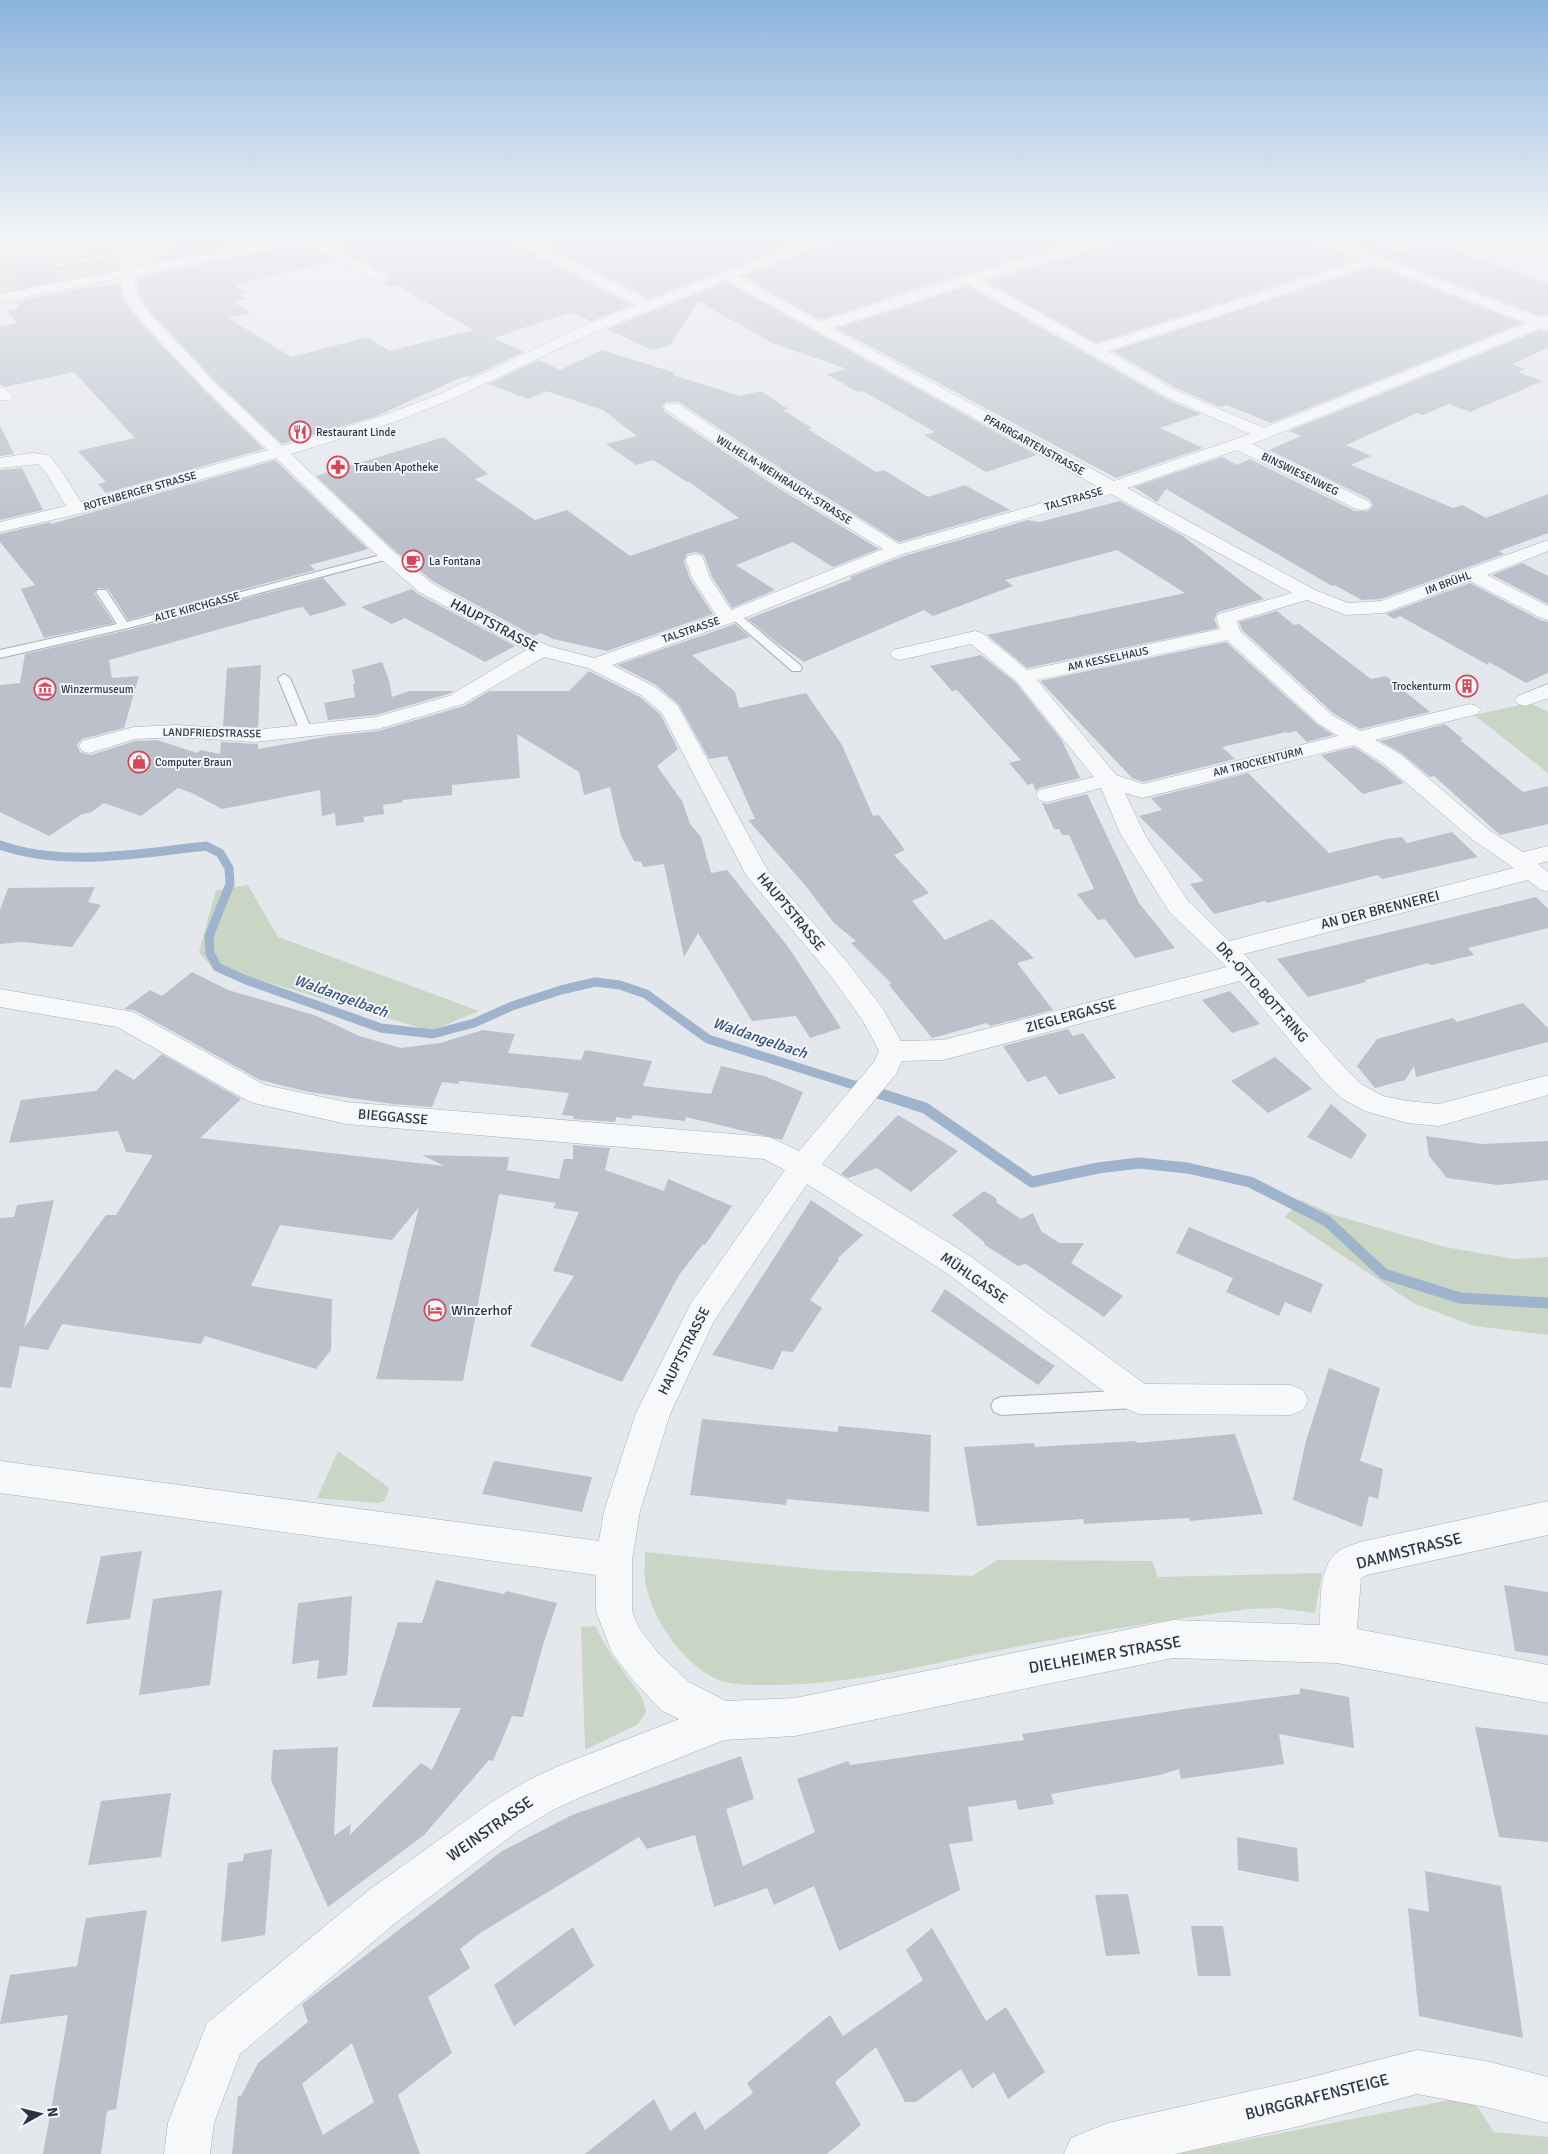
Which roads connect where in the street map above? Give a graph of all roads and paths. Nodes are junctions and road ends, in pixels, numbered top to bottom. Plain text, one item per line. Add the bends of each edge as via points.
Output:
1 (164, 338) edge
2 (571, 338) edge
3 (838, 338) edge
4 (1072, 338) edge
5 (1133, 338) edge
6 (1507, 338) edge
7 (1094, 350) junction
8 (672, 407) dead end
9 (1264, 434) junction
10 (1238, 444) junction
11 (279, 452) junction
12 (0, 463) edge
13 (1112, 488) junction
14 (1362, 505) dead end
15 (76, 509) junction
16 (0, 527) edge
17 (1548, 545) edge
18 (897, 550) junction
19 (388, 556) junction
20 (695, 560) dead end
21 (1473, 574) junction
22 (102, 592) dead end
23 (1308, 594) junction
24 (1346, 608) joint
25 (1548, 614) edge
26 (730, 616) junction
27 (124, 626) junction
28 (1231, 633) junction
29 (542, 650) junction
30 (2, 654) edge
31 (900, 654) dead end
32 (595, 664) junction
33 (796, 668) dead end
34 (1023, 677) junction
35 (284, 678) dead end
36 (1548, 690) edge
37 (1525, 700) dead end
38 (1470, 710) dead end
39 (306, 731) junction
40 (1356, 737) junction
41 (90, 746) dead end
42 (1108, 780) junction
43 (1047, 795) dead end
44 (1537, 867) edge
45 (1226, 950) junction
46 (1246, 970) junction
47 (0, 998) edge
48 (890, 1059) junction
49 (1548, 1085) edge
50 (803, 1167) junction
51 (1139, 1399) junction
52 (1291, 1400) dead end
53 (1001, 1406) dead end
54 (0, 1477) edge
55 (1548, 1518) edge
56 (614, 1560) junction
57 (1337, 1644) junction
58 (1548, 1684) edge
59 (724, 1720) junction
60 (1548, 2100) edge
61 (187, 2154) edge
62 (1087, 2154) edge

1 - 11 street, HAUPTSTRASSE
2 - 11 street, ROTENBERGER STRASSE via 445,397
3 - 13 street, PFARRGARTENSTRASSE
4 - 7 street
5 - 7 street
6 - 9 street, TALSTRASSE
7 - 9 street via 1172,394
8 - 18 street, WILHELM-WEIHRAUCH-STRASSE via 782,480
9 - 10 street, TALSTRASSE
10 - 13 street, TALSTRASSE
10 - 14 street, BINSWIESENWEG
11 - 15 street, ROTENBERGER STRASSE
11 - 19 street, HAUPTSTRASSE
12 - 15 street via 32,458 43,460
13 - 18 street, TALSTRASSE
13 - 23 street, PFARRGARTENSTRASSE
15 - 16 street, ROTENBERGER STRASSE
17 - 21 street, IM BRÜHL
18 - 26 street, TALSTRASSE
19 - 27 lane, ALTE KIRCHGASSE
19 - 29 street, HAUPTSTRASSE via 443,599
20 - 26 street via 701,578
21 - 24 street, IM BRÜHL via 1384,607
21 - 25 street
22 - 27 lane
23 - 24 street, PFARRGARTENSTRASSE
23 - 28 street via 1226,618
26 - 32 street, TALSTRASSE
26 - 33 lane
27 - 30 lane, ALTE KIRCHGASSE
28 - 34 street, AM KESSELHAUS
28 - 40 street via 1325,719
29 - 32 street, HAUPTSTRASSE
29 - 39 street, LANDFRIEDSTRASSE via 456,700 378,723
31 - 34 street via 975,637
32 - 48 street, HAUPTSTRASSE via 648,691 671,710 758,875 839,969 874,1016
34 - 42 street, DR.-OTTO-BOTT-RING
35 - 39 lane
36 - 37 street
38 - 40 street, AM TROCKENTURM
39 - 41 street, LANDFRIEDSTRASSE via 255,736 176,731 134,733
40 - 42 street, AM TROCKENTURM via 1142,791
40 - 44 street via 1392,759 1481,835
42 - 43 street
42 - 45 street, DR.-OTTO-BOTT-RING via 1133,835 1179,907
44 - 45 street, AN DER BRENNEREI
45 - 46 street, DR.-OTTO-BOTT-RING
46 - 48 street, ZIEGLERGASSE via 943,1050
46 - 49 street, DR.-OTTO-BOTT-RING via 1335,1075 1352,1091 1375,1104 1439,1115
47 - 50 street, BIEGGASSE via 124,1019 258,1094 346,1113 769,1148
48 - 50 street, HAUPTSTRASSE
50 - 51 street, MÜHLGASSE via 959,1265
50 - 56 street, HAUPTSTRASSE via 702,1312 653,1413 622,1511
51 - 52 street
51 - 53 lane
54 - 56 street
55 - 57 street, DAMMSTRASSE via 1360,1559 1348,1566 1341,1579
56 - 59 street via 614,1611 625,1640 675,1696
57 - 58 street, DIELHEIMER STRASSE
57 - 59 street, DIELHEIMER STRASSE via 1173,1640 796,1718
59 - 61 street, WEINSTRASSE via 539,1796 504,1816 384,1905 223,2039 191,2123
60 - 62 street, BURGGRAFENSTEIGE via 1486,2084 1417,2072 1296,2104 1108,2146

